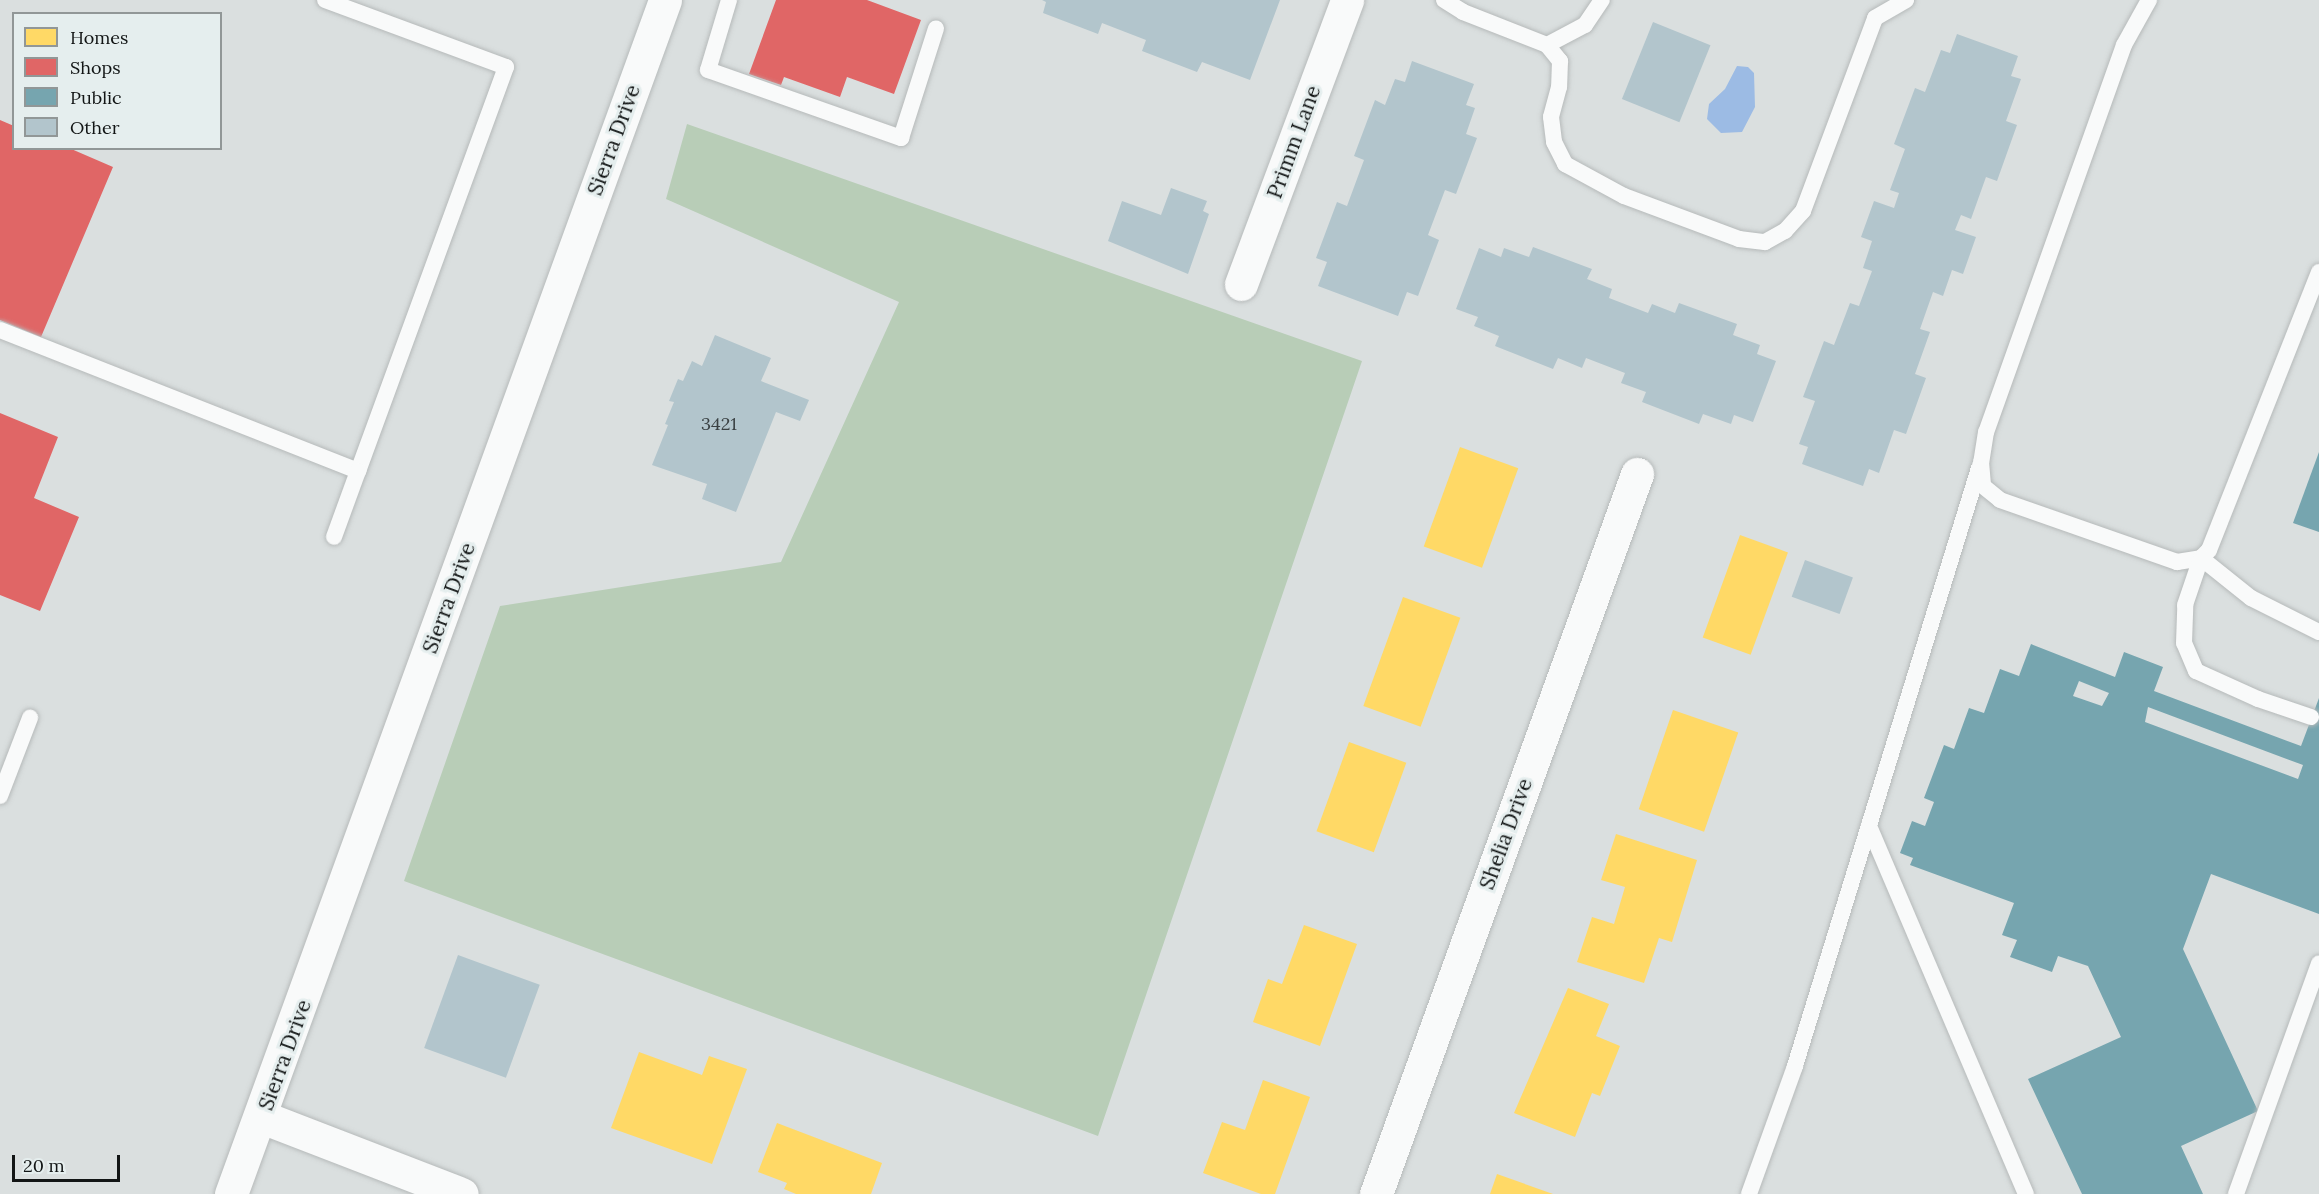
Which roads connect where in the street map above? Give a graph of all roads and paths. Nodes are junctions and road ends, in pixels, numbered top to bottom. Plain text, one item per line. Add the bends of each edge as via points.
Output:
1 (325, 0) edge
2 (664, 0) edge
3 (729, 0) edge
4 (1347, 0) edge
5 (1444, 0) edge
6 (1602, 0) edge
7 (1906, 0) edge
8 (2149, 0) edge
9 (936, 28) dead end
10 (1547, 45) junction
11 (2319, 272) edge
12 (1241, 284) dead end
13 (0, 330) edge
14 (1981, 462) junction
15 (358, 471) junction
16 (1637, 474) dead end
17 (334, 537) dead end
18 (2200, 558) junction
19 (2319, 632) edge
20 (2312, 717) dead end
21 (30, 718) dead end
22 (0, 796) edge
23 (1869, 826) junction
24 (2319, 964) edge
25 (262, 1117) junction
26 (231, 1194) edge
27 (462, 1194) edge
28 (1376, 1194) edge
29 (1749, 1194) edge
30 (2026, 1194) edge
31 (2236, 1194) edge

1 - 15 lane via 506,67
2 - 25 street, Sierra Drive
3 - 9 lane via 708,70 901,138
4 - 12 street, Primm Lane
5 - 10 lane via 1463,12
6 - 10 lane via 1585,25
7 - 10 lane via 1875,18 1803,211 1785,231 1765,242 1739,239 1624,196 1565,164 1554,142 1551,117 1559,87 1560,61
8 - 14 lane via 2118,61 1989,422
11 - 18 lane via 2209,550
13 - 15 lane
14 - 18 lane via 1983,486 2000,500 2177,562
14 - 23 lane
15 - 17 lane
16 - 28 street, Shelia Drive
18 - 19 lane via 2251,598
18 - 20 lane via 2185,605 2184,643 2196,671 2258,699
21 - 22 lane
23 - 29 lane via 1795,1066
23 - 30 lane
24 - 31 lane
25 - 26 street, Sierra Drive
25 - 27 street

